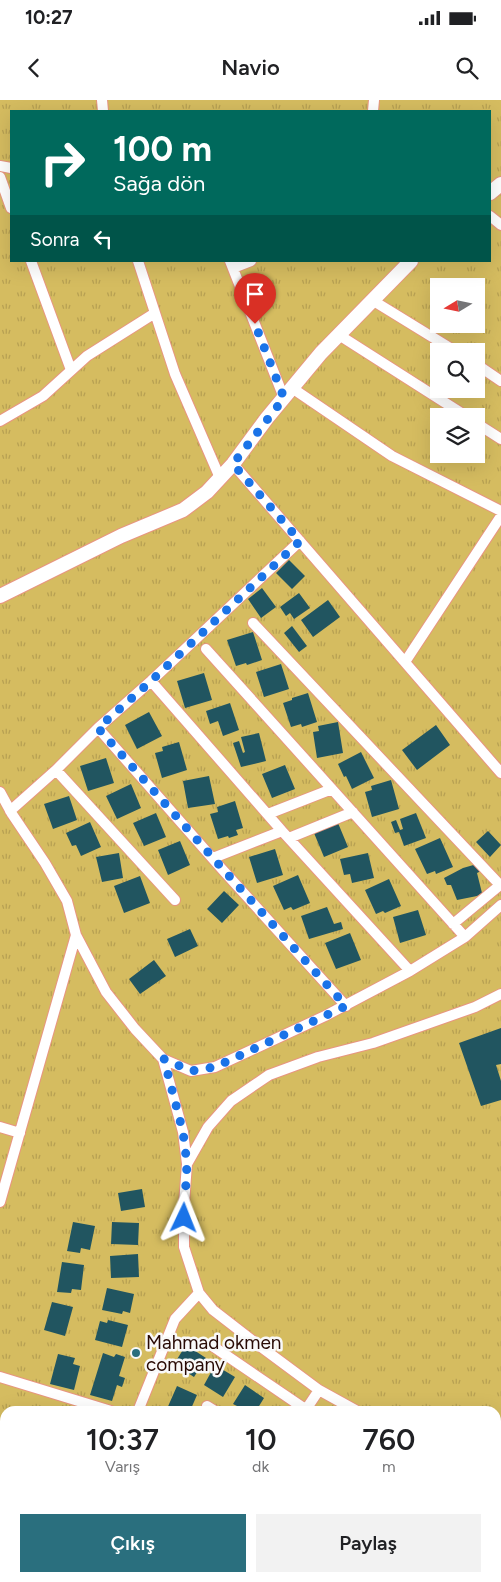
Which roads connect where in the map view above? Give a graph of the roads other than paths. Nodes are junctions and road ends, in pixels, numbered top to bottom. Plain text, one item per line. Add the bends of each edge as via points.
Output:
1 (0, 177) edge
2 (501, 184) edge
3 (491, 192) edge
4 (10, 205) edge
5 (31, 262) edge
6 (138, 262) edge
7 (246, 262) edge
8 (405, 264) edge
9 (231, 265) edge
10 (372, 300) junction
11 (155, 313) junction
12 (338, 335) junction
13 (442, 343) edge
14 (71, 370) junction
15 (485, 370) edge
16 (501, 381) edge
17 (288, 393) junction
18 (453, 408) edge
19 (0, 420) edge
20 (485, 429) edge
21 (501, 439) edge
22 (233, 464) junction
23 (220, 478) junction
24 (501, 511) edge
25 (501, 516) edge
26 (300, 541) junction
27 (0, 596) edge
28 (253, 623) dead end
29 (206, 649) dead end
30 (406, 662) junction
31 (151, 681) junction
32 (98, 728) junction
33 (56, 770) junction
34 (501, 773) edge
35 (332, 789) junction
36 (0, 792) edge
37 (10, 811) junction
38 (353, 812) junction
39 (268, 814) junction
40 (285, 834) junction
41 (213, 858) junction
42 (175, 900) dead end
43 (501, 905) edge
44 (453, 924) junction
45 (76, 935) junction
46 (465, 937) junction
47 (410, 971) junction
48 (501, 994) edge
49 (346, 1006) junction
50 (164, 1059) junction
51 (0, 1127) edge
52 (20, 1133) junction
53 (187, 1164) junction
54 (0, 1202) edge
55 (198, 1293) junction
56 (214, 1347) dead end
57 (0, 1377) edge
58 (319, 1390) junction
59 (95, 1406) edge
60 (140, 1406) edge
61 (299, 1406) edge
62 (309, 1406) edge
63 (348, 1406) edge

1 - 4 street
2 - 3 main road
5 - 14 street
6 - 11 street
7 - 9 street
8 - 10 main road
9 - 17 street
10 - 12 main road
10 - 13 street
11 - 14 street via 87,356
11 - 23 street via 175,374
12 - 17 main road
12 - 18 street
14 - 19 street via 43,396
15 - 16 street
17 - 22 main road
17 - 24 street via 392,456
20 - 21 street
22 - 23 main road
22 - 26 street
23 - 27 main road via 183,510 121,536
25 - 30 street
26 - 30 street
26 - 31 street
28 - 44 street via 500,885
29 - 35 street
30 - 34 street
31 - 32 street
31 - 39 street
32 - 33 street
32 - 41 street
33 - 37 street
33 - 42 street
35 - 38 street
35 - 39 street
36 - 37 street
37 - 45 street via 67,901
38 - 40 street
38 - 44 street
39 - 40 street
40 - 41 street
40 - 47 street
41 - 49 street
43 - 46 street
44 - 46 street
45 - 50 street via 106,992
45 - 52 street
46 - 47 street
47 - 49 street
48 - 53 street via 475,1007 373,1043 318,1057 270,1075 231,1101 208,1127
49 - 50 street via 215,1067 191,1071
50 - 53 street via 183,1132
51 - 52 street
52 - 54 street
53 - 55 street via 184,1247
55 - 58 street via 213,1310
55 - 60 street via 175,1319
56 - 61 street
57 - 59 street
58 - 62 street
58 - 63 street

